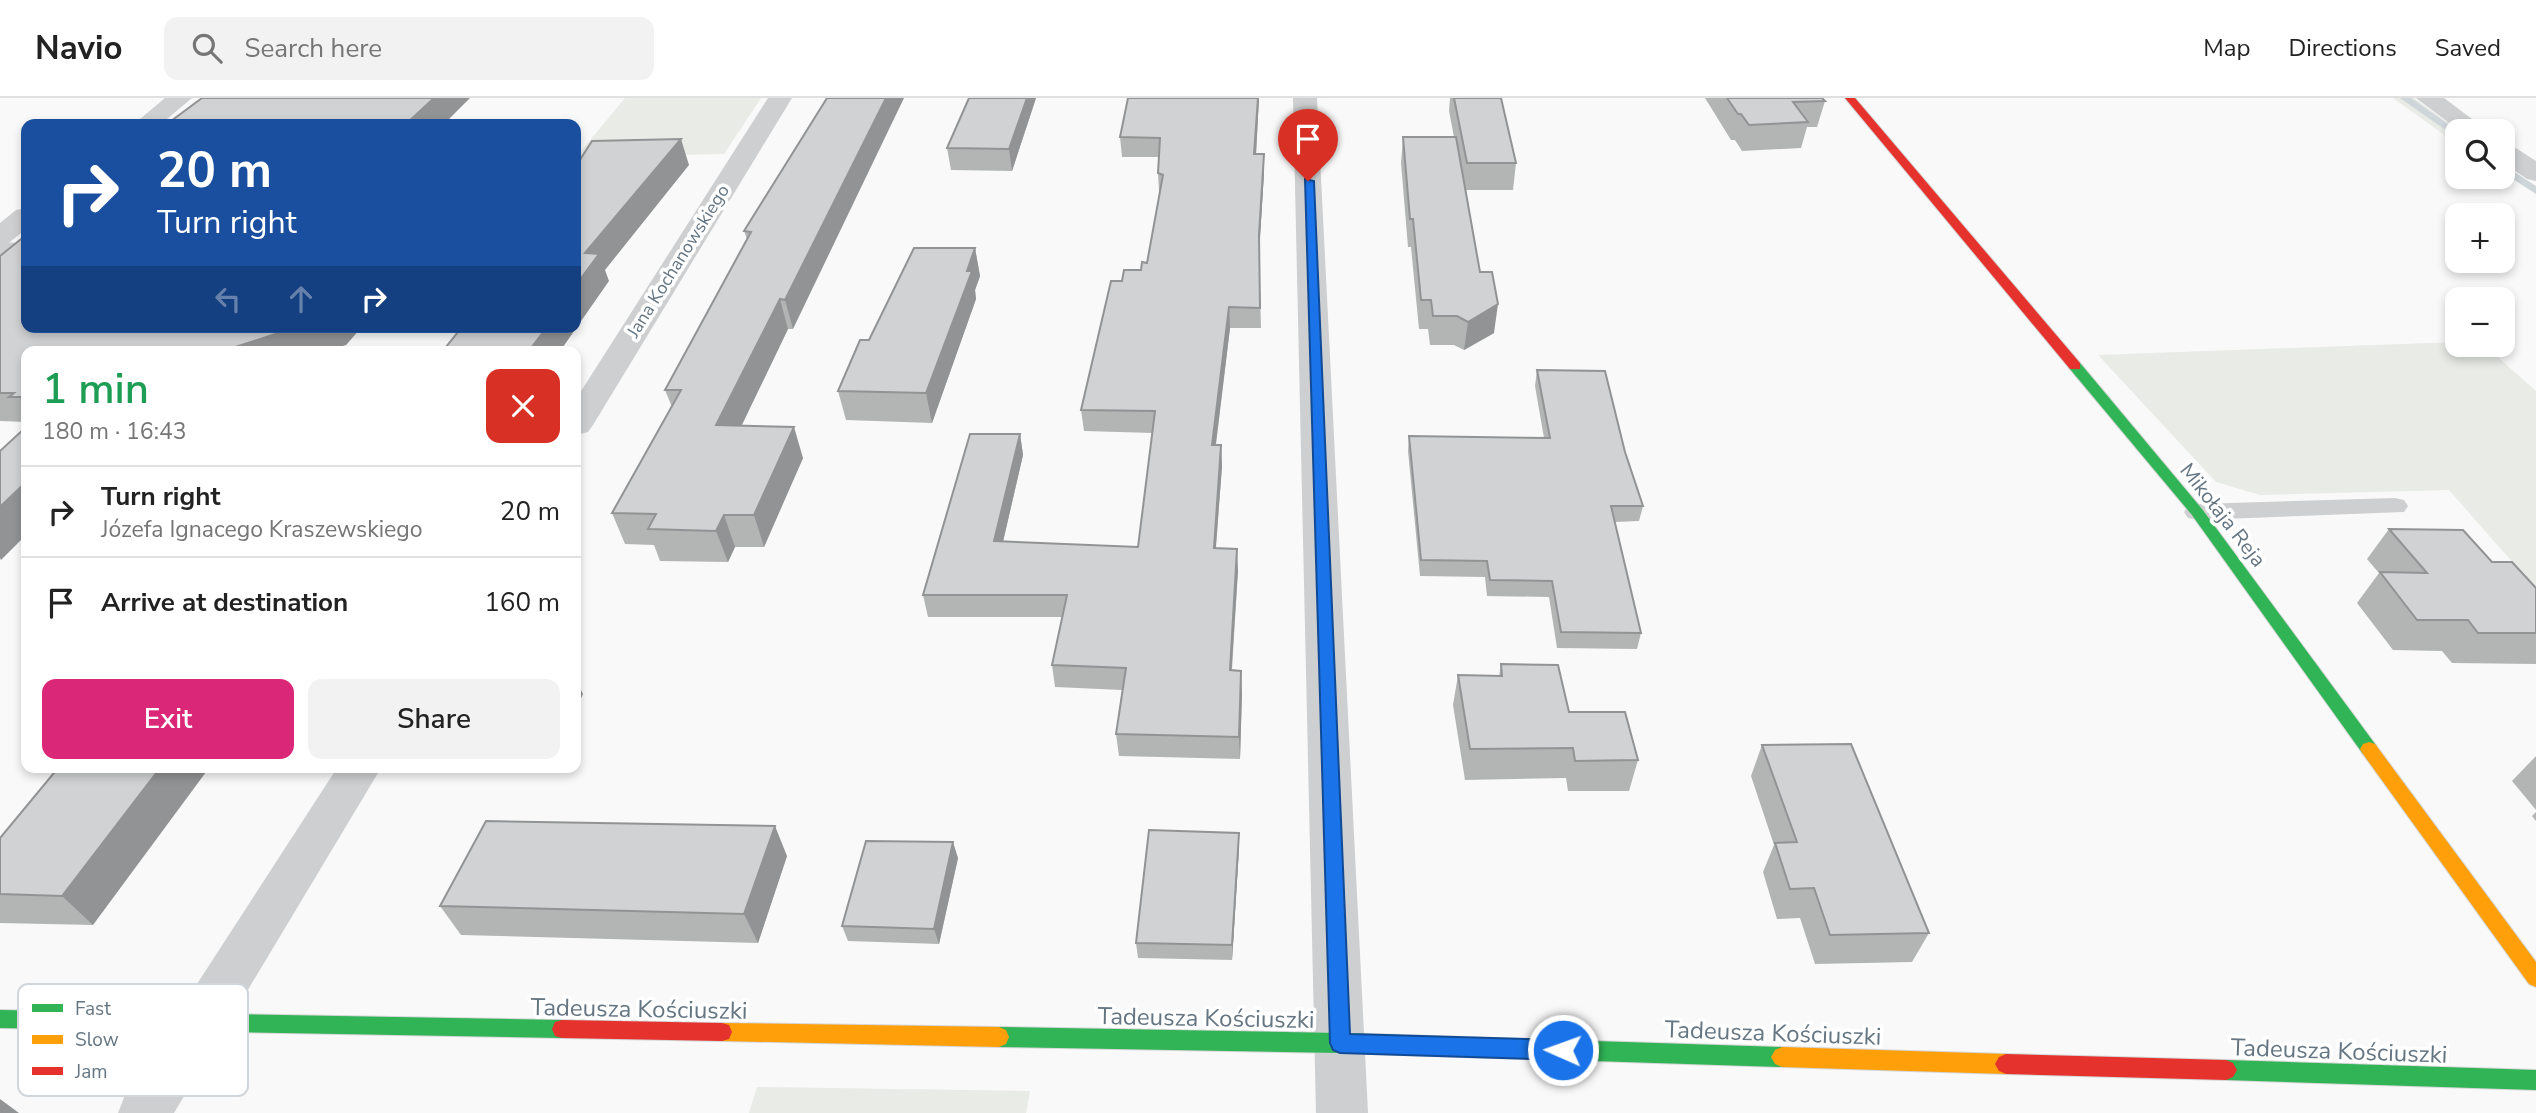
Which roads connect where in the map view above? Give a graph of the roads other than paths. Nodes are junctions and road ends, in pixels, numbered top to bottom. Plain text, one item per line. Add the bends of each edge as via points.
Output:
1 (180, 98) edge
2 (780, 98) edge
3 (1306, 98) edge
4 (1850, 98) edge
5 (2428, 98) edge
6 (153, 119) edge
7 (2459, 119) edge
8 (2515, 159) edge
9 (2536, 173) edge
10 (21, 220) edge
11 (0, 236) edge
12 (0, 248) edge
13 (21, 249) edge
14 (586, 391) edge
15 (581, 408) edge
16 (2395, 506) dead end
17 (2197, 512) junction
18 (357, 773) edge
19 (2536, 978) edge
20 (224, 984) edge
21 (0, 1019) edge
22 (18, 1019) edge
23 (248, 1025) edge
24 (1340, 1043) junction
25 (2536, 1080) edge
26 (155, 1096) edge
27 (144, 1113) edge
28 (1342, 1113) edge

1 - 6 street
2 - 14 street, Jana Kochanowskiego
3 - 24 street
4 - 17 street, Mikołaja Reja
5 - 7 street
8 - 9 street
10 - 11 street
12 - 13 lane
14 - 15 street, Jana Kochanowskiego
16 - 17 lane
17 - 19 street, Mikołaja Reja
18 - 20 street
21 - 22 street, Tadeusza Kościuszki
23 - 24 street, Tadeusza Kościuszki
24 - 25 street, Tadeusza Kościuszki
24 - 28 street
26 - 27 street

